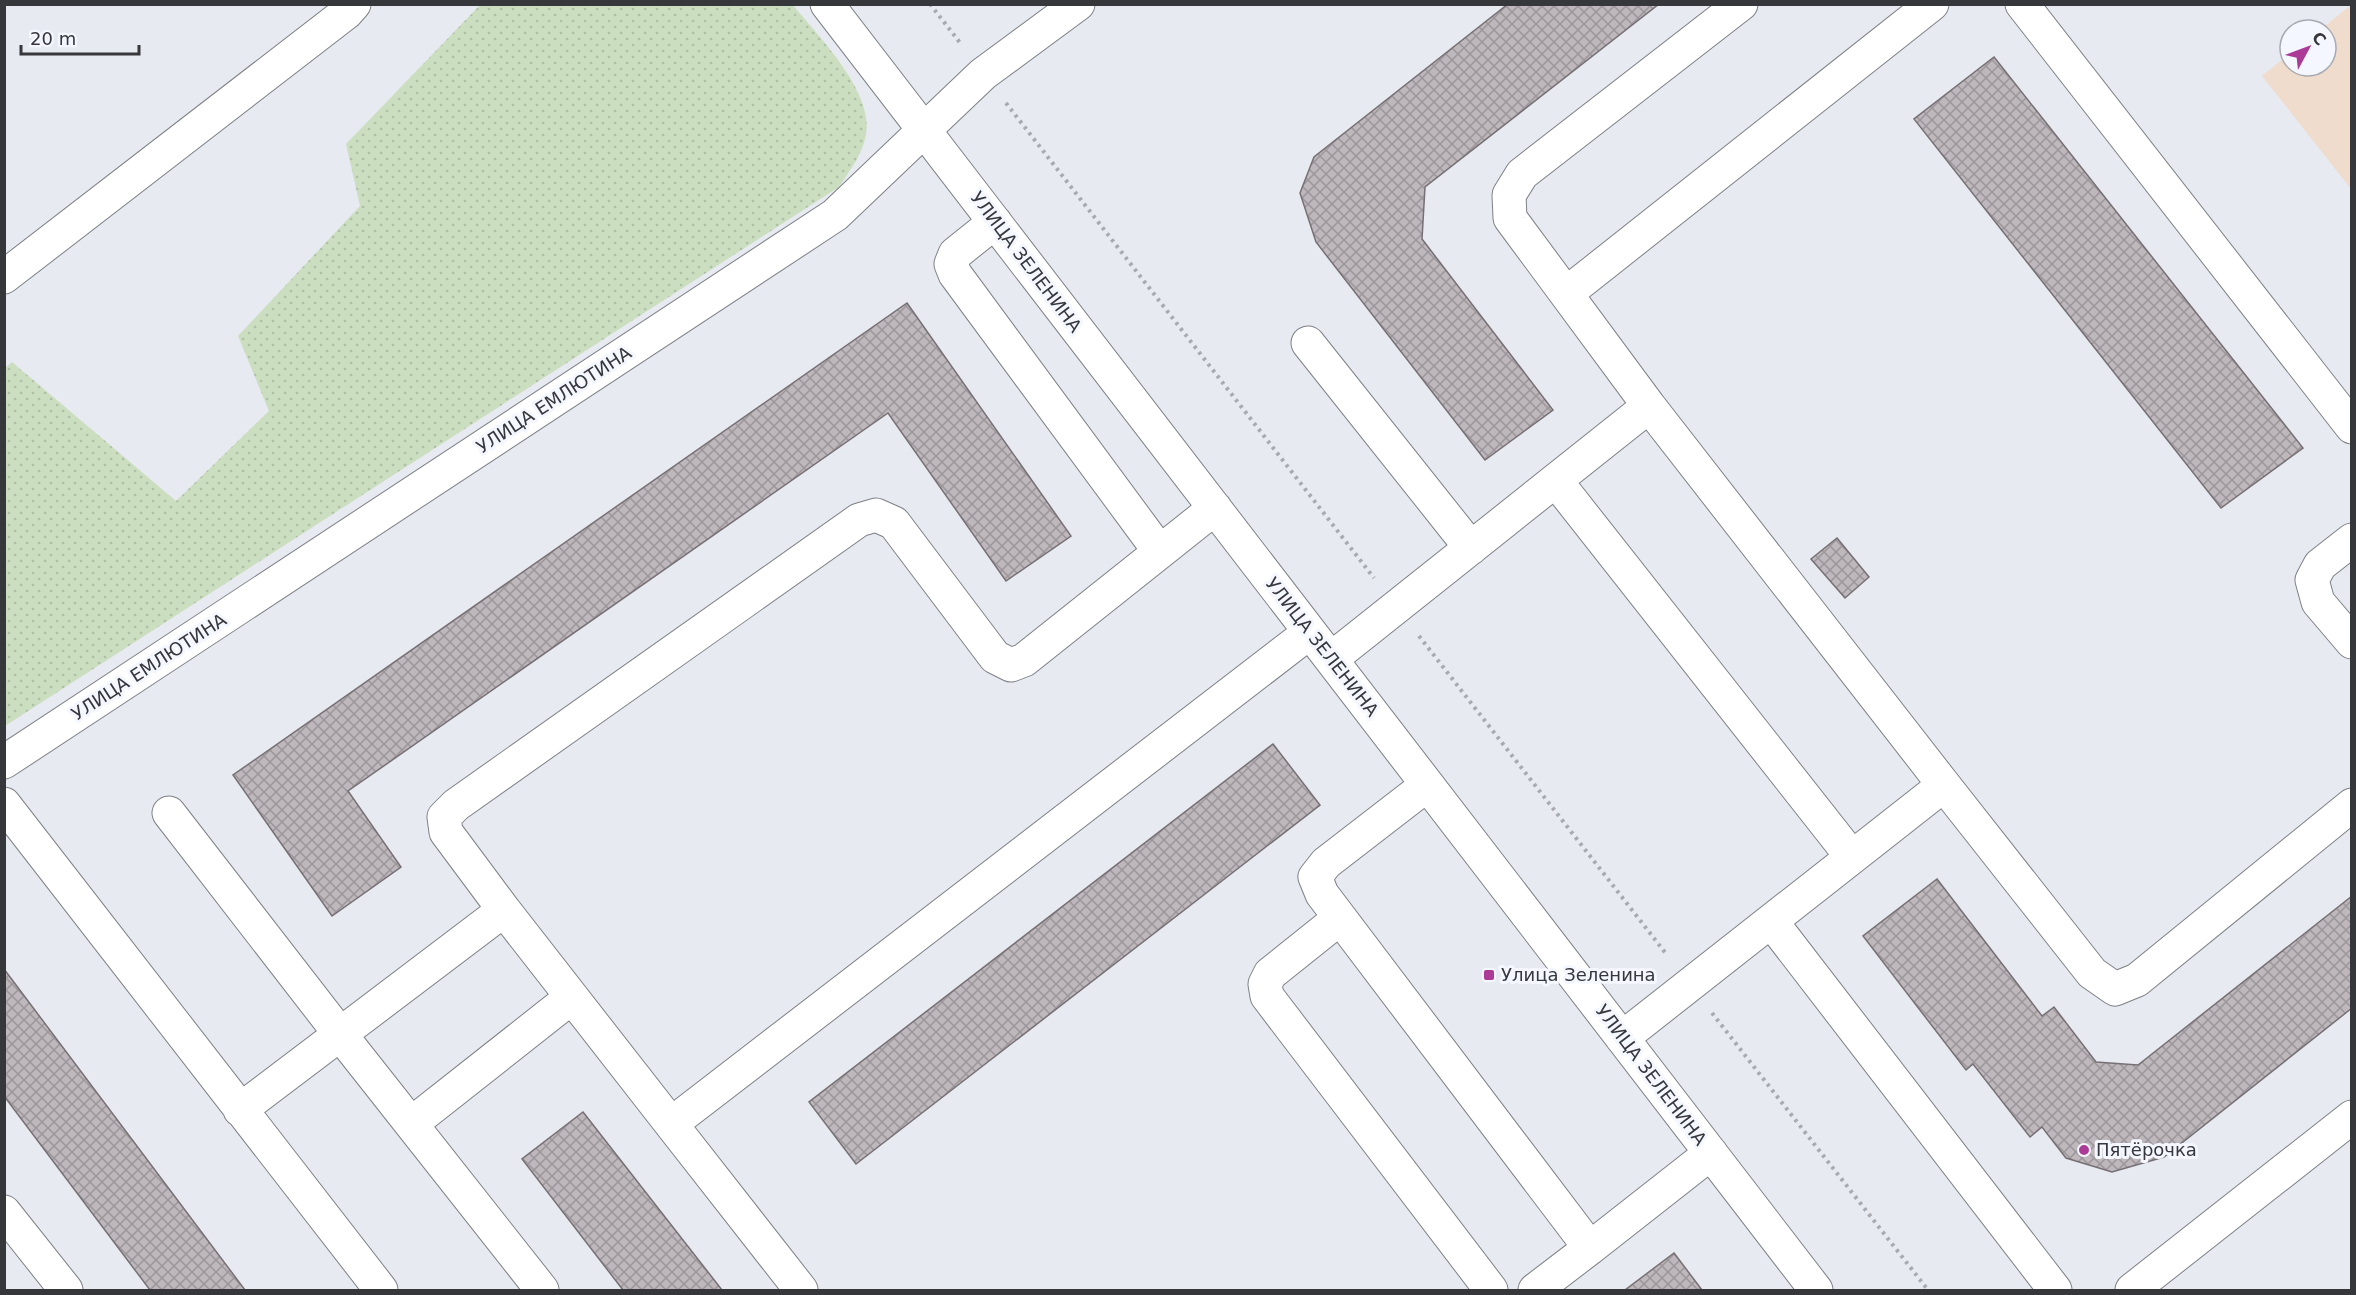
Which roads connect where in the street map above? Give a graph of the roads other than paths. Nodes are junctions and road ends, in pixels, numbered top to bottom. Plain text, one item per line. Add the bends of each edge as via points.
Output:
1 (827, 4) edge
2 (1078, 4) edge
3 (1741, 4) edge
4 (1932, 4) edge
5 (2022, 4) edge
6 (346, 8) edge
7 (925, 130) junction
8 (995, 222) junction
9 (4, 277) edge
10 (1567, 293) junction
11 (1308, 343) dead end
12 (1649, 406) junction
13 (2352, 427) edge
14 (1556, 480) junction
15 (1215, 508) junction
16 (2352, 540) edge
17 (1471, 548) junction
18 (1160, 552) junction
19 (1310, 632) junction
20 (2352, 642) edge
21 (1331, 659) junction
22 (4, 762) edge
23 (1427, 785) junction
24 (1944, 785) junction
25 (4, 804) edge
26 (2352, 806) edge
27 (169, 813) dead end
28 (1852, 857) junction
29 (504, 910) junction
30 (1340, 918) junction
31 (1771, 921) junction
32 (572, 997) junction
33 (340, 1034) junction
34 (1622, 1038) junction
35 (240, 1110) junction
36 (2352, 1117) edge
37 (411, 1124) junction
38 (671, 1124) junction
39 (1711, 1153) junction
40 (4, 1212) edge
41 (1590, 1248) junction
42 (2144, 1287) edge
43 (66, 1290) edge
44 (381, 1290) edge
45 (542, 1290) edge
46 (801, 1290) edge
47 (1491, 1290) edge
48 (1535, 1290) edge
49 (1816, 1290) edge
50 (2055, 1290) edge

1 - 7 street, УЛИЦА ЗЕЛЕНИНА
2 - 7 street, УЛИЦА ЕМЛЮТИНА via 983,74
3 - 10 street via 1522,174 1509,195 1510,218
4 - 10 street
5 - 13 street
6 - 9 street
7 - 8 street, УЛИЦА ЗЕЛЕНИНА
7 - 22 street, УЛИЦА ЕМЛЮТИНА via 835,215
8 - 15 street, УЛИЦА ЗЕЛЕНИНА
8 - 18 street via 955,254 951,264 955,274
10 - 12 street
11 - 17 street
12 - 14 street
12 - 24 street
14 - 17 street
14 - 28 street
15 - 18 street
15 - 19 street, УЛИЦА ЗЕЛЕНИНА
16 - 20 street via 2320,565 2312,580 2318,602
17 - 21 street
18 - 29 street via 1024,660 1011,665 995,657 894,523 876,514 859,520 444,817 446,832
19 - 21 street, УЛИЦА ЗЕЛЕНИНА
19 - 38 street
21 - 23 street, УЛИЦА ЗЕЛЕНИНА
23 - 30 street via 1326,863 1315,877
23 - 34 street, УЛИЦА ЗЕЛЕНИНА
24 - 26 street via 2092,972 2115,989 2138,980
24 - 28 street
25 - 35 street
27 - 33 street
28 - 31 street
29 - 32 street
29 - 33 street
30 - 41 street
30 - 47 street via 1270,974 1265,984 1267,996
31 - 34 street
31 - 50 street
32 - 37 street
32 - 38 street
33 - 35 street
33 - 37 street
34 - 39 street, УЛИЦА ЗЕЛЕНИНА
35 - 44 street
36 - 42 street
37 - 45 street
38 - 46 street
39 - 41 street
39 - 49 street, УЛИЦА ЗЕЛЕНИНА
40 - 43 street
41 - 48 street

